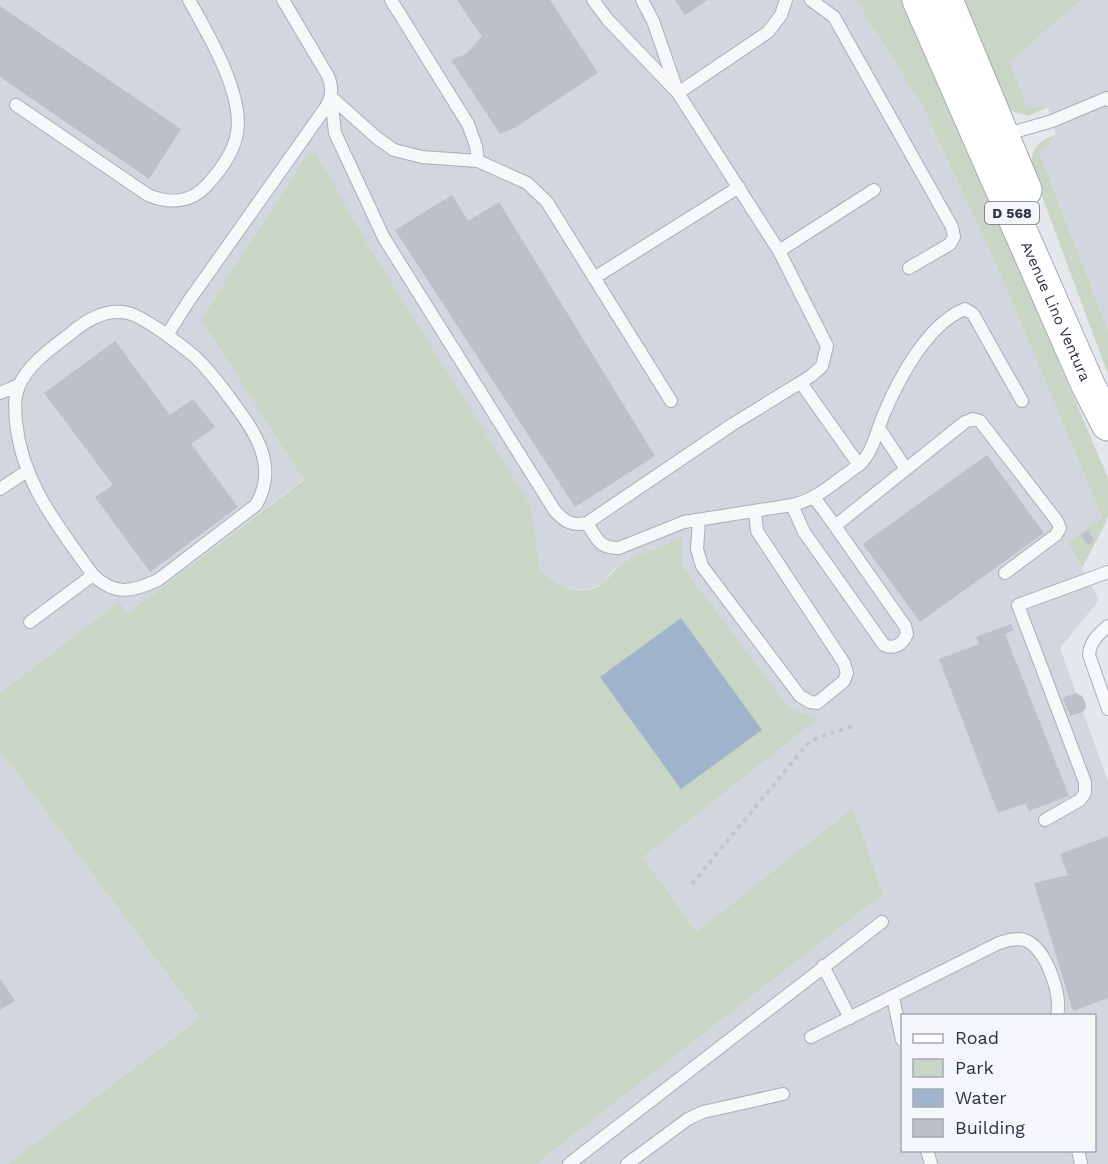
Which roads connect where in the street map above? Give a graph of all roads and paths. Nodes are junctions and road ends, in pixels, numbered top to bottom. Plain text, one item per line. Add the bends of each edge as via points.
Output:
1 (189, 0) edge
2 (283, 0) edge
3 (391, 0) edge
4 (593, 0) edge
5 (642, 0) edge
6 (786, 0) edge
7 (811, 0) edge
8 (919, 0) edge
9 (946, 0) edge
10 (678, 93) junction
11 (331, 97) junction
12 (1108, 100) edge
13 (16, 105) dead end
14 (1004, 135) junction
15 (478, 162) junction
16 (739, 187) junction
17 (874, 190) dead end
18 (779, 251) junction
19 (909, 268) dead end
20 (594, 278) junction
21 (167, 335) junction
22 (801, 382) junction
23 (19, 385) junction
24 (0, 393) edge
25 (671, 401) dead end
26 (1022, 401) dead end
27 (1108, 407) edge
28 (1108, 424) edge
29 (879, 428) junction
30 (859, 465) junction
31 (906, 469) junction
32 (27, 471) junction
33 (0, 489) edge
34 (814, 496) junction
35 (792, 505) junction
36 (755, 511) junction
37 (699, 520) junction
38 (587, 524) junction
39 (835, 526) junction
40 (1108, 572) edge
41 (1005, 573) dead end
42 (93, 575) junction
43 (30, 622) dead end
44 (1108, 626) edge
45 (1103, 682) edge
46 (1107, 702) edge
47 (854, 726) dead end
48 (1045, 820) dead end
49 (692, 884) dead end
50 (882, 922) dead end
51 (823, 966) junction
52 (893, 997) junction
53 (1057, 1014) edge
54 (850, 1018) junction
55 (901, 1031) edge
56 (812, 1037) dead end
57 (783, 1094) dead end
58 (569, 1164) edge
59 (627, 1164) edge

1 - 13 lane via 227,74 237,111 237,134 221,170 203,190 183,200 164,202 148,195
2 - 11 lane via 328,76
3 - 15 lane via 468,124
4 - 10 lane
5 - 10 lane
6 - 10 lane via 768,32
7 - 19 lane via 834,17 952,227 954,237 950,244
8 - 28 main road, Avenue Lino Ventura / D 568
9 - 14 main road, Avenue Lino Ventura / D 568
10 - 16 lane
11 - 15 lane via 394,150
11 - 21 lane
11 - 38 lane via 335,133 384,238 555,511 565,521
12 - 14 lane
14 - 27 main road, Avenue Lino Ventura / D 568
15 - 20 lane via 527,183 547,202
16 - 18 lane
16 - 20 lane
17 - 18 lane
18 - 22 lane via 827,346 822,366
20 - 25 lane
21 - 23 lane via 129,313 98,316 77,327 36,361
21 - 42 lane via 196,358 248,423 260,445 265,466 264,491 256,505 158,580 140,589 122,591 104,586
22 - 30 lane
22 - 38 lane
23 - 24 lane
23 - 32 lane via 15,408 18,441
26 - 29 lane via 973,314 965,309 935,328 915,354
29 - 30 lane via 867,458
29 - 31 lane
30 - 34 lane
31 - 39 lane
31 - 41 lane via 965,422 973,418 980,422 1060,528
32 - 33 lane
32 - 42 lane via 42,503
34 - 35 lane
34 - 39 lane
35 - 36 lane
35 - 39 lane via 804,532 884,645 897,646 908,634 905,626
36 - 37 lane
36 - 37 lane via 757,531 844,663 844,681 817,703 800,696 702,566 697,549
37 - 38 lane via 684,522 619,548 600,544
40 - 48 lane via 1018,605 1084,782 1085,793 1080,800
42 - 43 lane
44 - 45 lane via 1094,639 1089,655
45 - 46 lane
47 - 49 path via 808,743
50 - 51 lane
51 - 54 lane
51 - 58 lane
52 - 53 lane via 999,943 1025,940 1043,956 1057,994
52 - 54 lane
52 - 55 lane
54 - 56 lane
57 - 59 lane via 703,1112

